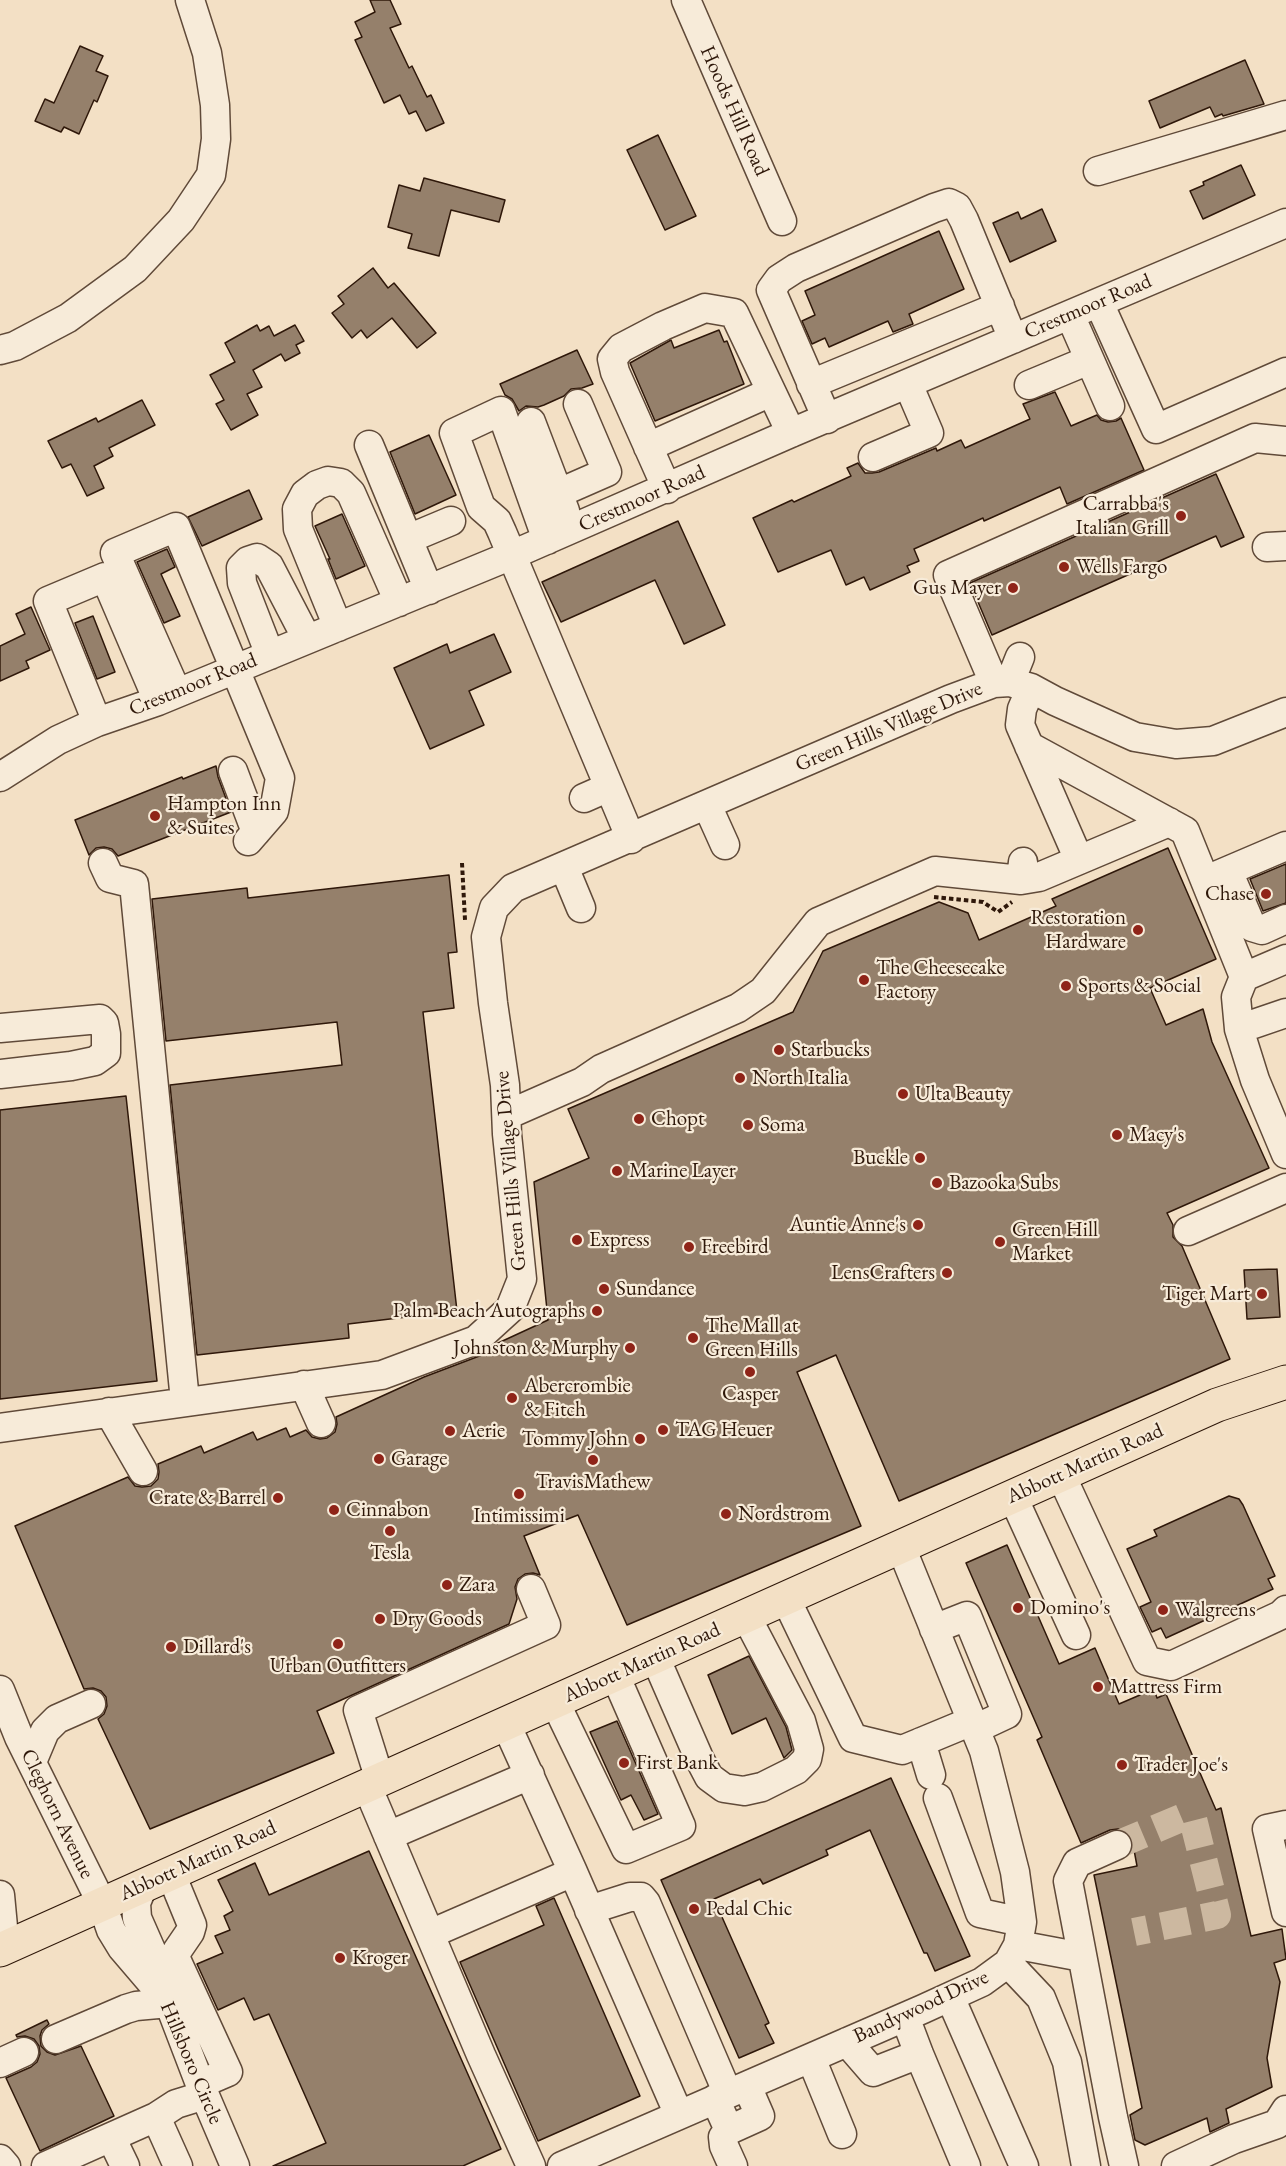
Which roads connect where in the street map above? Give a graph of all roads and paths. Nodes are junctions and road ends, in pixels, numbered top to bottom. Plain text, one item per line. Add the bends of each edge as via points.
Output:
1 (190, 0) edge
2 (686, 0) edge
3 (1286, 115) edge
4 (1098, 171) dead end
5 (782, 221) dead end
6 (1286, 223) edge
7 (1099, 303) junction
8 (1000, 306) junction
9 (1070, 315) junction
10 (1013, 339) junction
11 (0, 350) edge
12 (1089, 360) junction
13 (1286, 372) edge
14 (811, 384) junction
15 (908, 384) junction
16 (1029, 385) dead end
17 (771, 392) junction
18 (578, 404) dead end
19 (1110, 406) dead end
20 (827, 419) junction
21 (531, 422) dead end
22 (791, 433) junction
23 (1286, 441) edge
24 (369, 445) dead end
25 (648, 447) junction
26 (873, 457) dead end
27 (607, 472) junction
28 (667, 489) junction
29 (558, 493) junction
30 (636, 502) junction
31 (451, 521) dead end
32 (560, 535) junction
33 (408, 539) junction
34 (512, 555) junction
35 (429, 590) junction
36 (399, 602) junction
37 (338, 627) junction
38 (307, 639) junction
39 (270, 655) junction
40 (236, 669) junction
41 (1022, 682) junction
42 (1083, 689) dead end
43 (168, 697) junction
44 (1286, 712) edge
45 (98, 722) junction
46 (1029, 746) junction
47 (233, 771) dead end
48 (0, 777) edge
49 (748, 784) junction
50 (1169, 822) junction
51 (631, 838) junction
52 (725, 845) dead end
53 (1286, 846) edge
54 (1079, 860) junction
55 (103, 862) dead end
56 (564, 867) junction
57 (1217, 875) junction
58 (1022, 881) junction
59 (934, 897) dead end
60 (581, 908) dead end
61 (1286, 920) edge
62 (1281, 964) edge
63 (1244, 977) junction
64 (1286, 1013) edge
65 (0, 1028) edge
66 (1239, 1029) junction
67 (0, 1074) edge
68 (507, 1115) junction
69 (1286, 1154) edge
70 (1286, 1188) edge
71 (1188, 1231) dead end
72 (1286, 1382) edge
73 (304, 1385) junction
74 (185, 1401) junction
75 (109, 1412) junction
76 (321, 1424) dead end
77 (0, 1428) edge
78 (143, 1471) dead end
79 (1061, 1475) junction
80 (1013, 1497) junction
81 (901, 1547) junction
82 (531, 1589) dead end
83 (786, 1599) junction
84 (1286, 1610) edge
85 (746, 1616) junction
86 (1076, 1635) dead end
87 (655, 1657) junction
88 (615, 1675) junction
89 (0, 1690) edge
90 (555, 1702) junction
91 (91, 1704) dead end
92 (506, 1724) junction
93 (973, 1725) junction
94 (921, 1742) junction
95 (32, 1762) junction
96 (530, 1775) junction
97 (373, 1783) junction
98 (1286, 1826) edge
99 (388, 1836) junction
100 (1118, 1845) tunnel mouth
101 (573, 1872) junction
102 (157, 1880) junction
103 (0, 1896) edge
104 (102, 1904) junction
105 (589, 1910) junction
106 (1286, 1912) edge
107 (430, 1934) junction
108 (1016, 1943) junction
109 (2, 1949) edge
110 (1082, 1957) junction
111 (950, 1997) junction
112 (170, 2003) junction
113 (905, 2017) junction
114 (56, 2039) dead end
115 (847, 2042) junction
116 (919, 2054) junction
117 (811, 2058) junction
118 (202, 2090) junction
119 (730, 2093) junction
120 (1286, 2110) edge
121 (679, 2115) junction
122 (156, 2117) junction
123 (842, 2134) dead end
124 (111, 2137) junction
125 (0, 2159) edge
126 (6, 2166) edge
127 (46, 2166) edge
128 (125, 2166) edge
129 (178, 2166) edge
130 (235, 2166) edge
131 (531, 2166) edge
132 (562, 2166) edge
133 (733, 2166) edge
134 (966, 2166) edge
135 (1024, 2166) edge
136 (1086, 2166) edge
137 (1124, 2166) edge
138 (1176, 2166) edge

1 - 11 street via 207,53 215,105 211,175 180,220 135,269 68,318
2 - 5 street, Hoods Hill Road
3 - 4 street
6 - 7 street, Crestmoor Road
7 - 9 street, Crestmoor Road
7 - 13 street via 1156,429
8 - 10 street
8 - 14 street
8 - 14 street via 957,207 949,204 934,208 796,268 771,290
9 - 10 street, Crestmoor Road
9 - 12 street
10 - 15 street, Crestmoor Road
12 - 16 street
12 - 19 street
14 - 20 street
15 - 20 street, Crestmoor Road
15 - 26 street via 929,433
17 - 22 street
17 - 25 street
17 - 25 street via 734,313 705,308 663,326 621,348 612,359
18 - 27 street
20 - 22 street, Crestmoor Road
21 - 29 street
22 - 28 street, Crestmoor Road
23 - 41 street via 1255,438 948,575
24 - 33 street
25 - 28 street
27 - 29 street
27 - 30 street via 626,479
28 - 30 street, Crestmoor Road
29 - 32 street
30 - 32 street, Crestmoor Road
31 - 33 street
32 - 34 street, Crestmoor Road
32 - 34 street via 501,411 453,433 481,507 498,521
33 - 35 street
34 - 35 street, Crestmoor Road
34 - 51 street via 562,649 583,700 577,742 596,793
35 - 36 street, Crestmoor Road
36 - 37 street, Crestmoor Road
36 - 37 street via 351,493 341,483 328,481 317,485 305,494 297,509 298,529
37 - 38 street, Crestmoor Road
38 - 39 street, Crestmoor Road
38 - 39 street via 269,566 257,558 248,561 241,568 242,583
39 - 40 street, Crestmoor Road
40 - 43 street, Crestmoor Road
40 - 43 street via 176,527 115,553
40 - 47 street via 280,778 274,811 252,837
41 - 42 street, Green Hills Village Drive
41 - 44 street via 1135,737 1176,744 1213,741
41 - 46 street via 1020,719
41 - 49 street, Green Hills Village Drive via 907,728 866,736
43 - 45 street, Crestmoor Road
43 - 45 street via 105,577 48,601
45 - 48 street, Crestmoor Road via 58,740
46 - 50 street
46 - 54 street
49 - 51 street, Green Hills Village Drive via 677,807
49 - 52 street
50 - 54 street
50 - 57 street via 1185,831
51 - 56 street, Green Hills Village Drive
53 - 57 street
54 - 58 street
55 - 74 street via 110,878 134,884
56 - 60 street
56 - 68 street, Green Hills Village Drive via 494,908 486,937
57 - 61 street via 1252,927 1262,930
57 - 63 street
58 - 59 path via 1012,901 998,912 983,902
58 - 68 street via 935,871 818,922 763,991 738,1008
62 - 63 street
63 - 66 street via 1236,997
64 - 66 street
65 - 67 street via 100,1019 106,1034 106,1053 95,1061 71,1066
66 - 69 street
68 - 73 street, Green Hills Village Drive via 522,1278 510,1309 476,1340 382,1375
70 - 71 street
72 - 79 main road, Abbott Martin Road via 1217,1405
73 - 74 street, Green Hills Village Drive
73 - 76 street
74 - 75 street, Green Hills Village Drive
75 - 77 street, Green Hills Village Drive
75 - 78 street
79 - 80 main road, Abbott Martin Road
79 - 84 street via 1147,1661 1171,1666
80 - 81 main road, Abbott Martin Road
80 - 86 street
81 - 83 main road, Abbott Martin Road
81 - 93 street
82 - 97 street via 546,1625 356,1702
83 - 85 main road, Abbott Martin Road
83 - 94 street via 853,1738 902,1750
85 - 87 main road, Abbott Martin Road
85 - 87 street via 801,1721 809,1749 807,1759 780,1779 744,1791 724,1788 709,1777
87 - 88 main road, Abbott Martin Road
88 - 90 main road, Abbott Martin Road
88 - 90 street via 681,1826 626,1849
89 - 95 street, Cleghorn Avenue
90 - 92 main road, Abbott Martin Road
91 - 95 street via 57,1719 45,1731
92 - 96 street
92 - 97 main road, Abbott Martin Road
93 - 94 street
93 - 108 street via 984,1751 1015,1872
94 - 108 street via 980,1913
95 - 104 street, Cleghorn Avenue
96 - 99 street
96 - 101 street
97 - 99 street
97 - 102 main road, Abbott Martin Road
98 - 106 street via 1267,1829
99 - 107 street
100 - 110 street via 1077,1863 1068,1881
101 - 105 street
101 - 107 street
102 - 104 main road, Abbott Martin Road
102 - 112 street via 136,1903 137,1918
102 - 118 street via 192,1925 176,1959 228,2072
103 - 109 street
104 - 109 main road, Abbott Martin Road
104 - 112 street, Hillsboro Circle via 122,1948
105 - 119 street via 630,1897 641,1897 646,1903
105 - 121 street
107 - 131 street
108 - 110 street
108 - 111 street, Bandywood Drive via 982,1982
108 - 136 street via 1068,2062
110 - 137 street
111 - 113 street, Bandywood Drive
111 - 135 street
112 - 114 street via 126,2009
112 - 118 street, Hillsboro Circle
113 - 115 street, Bandywood Drive
113 - 116 street
115 - 116 street via 873,2072
115 - 117 street, Bandywood Drive
116 - 134 street
117 - 119 street, Bandywood Drive
117 - 123 street
118 - 122 street
118 - 130 street, Hillsboro Circle
119 - 121 street, Bandywood Drive
119 - 133 street via 760,2116 729,2130 723,2138
120 - 138 street via 1277,2124
121 - 132 street, Bandywood Drive
122 - 124 street
122 - 129 street
124 - 127 street
124 - 128 street
125 - 126 street

